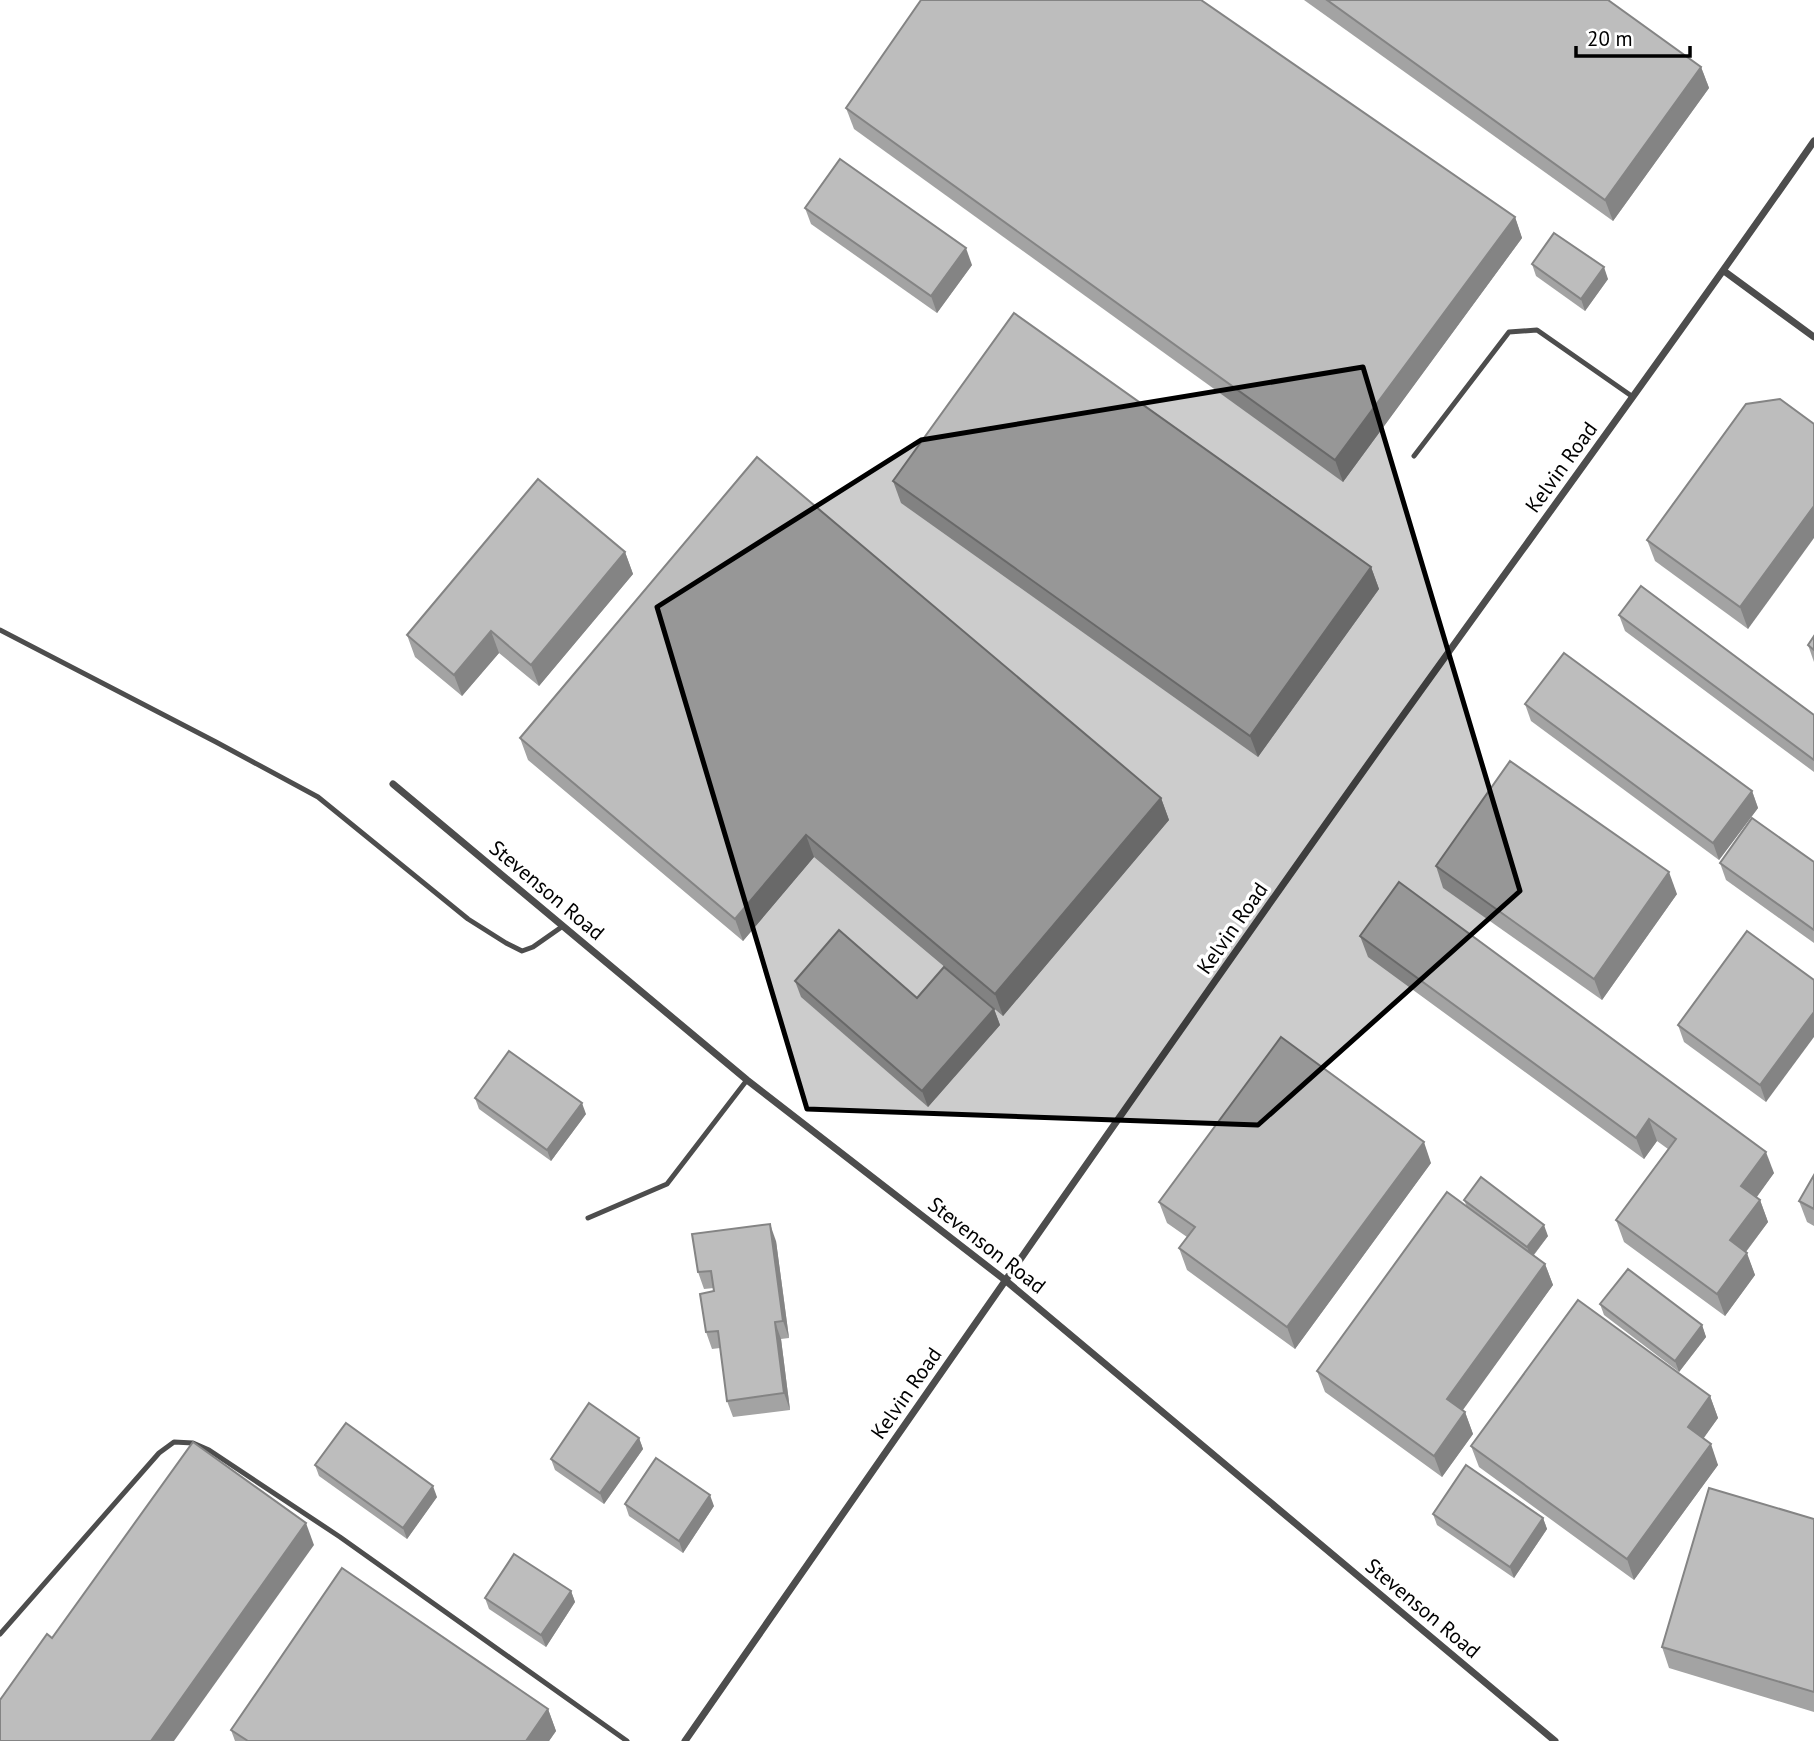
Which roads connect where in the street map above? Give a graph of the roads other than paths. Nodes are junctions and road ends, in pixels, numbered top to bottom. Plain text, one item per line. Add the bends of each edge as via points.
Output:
1 (1814, 141) edge
2 (1724, 271) junction
3 (1814, 337) edge
4 (1633, 397) junction
5 (1414, 456) dead end
6 (0, 630) edge
7 (393, 784) dead end
8 (563, 926) junction
9 (747, 1080) junction
10 (588, 1219) dead end
11 (1005, 1280) junction
12 (0, 1634) edge
13 (627, 1741) edge
14 (685, 1741) edge
15 (1555, 1741) edge

1 - 2 street, Kelvin Road
2 - 3 street
2 - 4 street, Kelvin Road
4 - 5 lane via 1537,330 1509,332
4 - 11 street, Kelvin Road
6 - 8 lane via 318,797 468,919 506,943 522,951
7 - 8 street, Stevenson Road
8 - 9 street, Stevenson Road
9 - 10 lane via 667,1184
9 - 11 street, Stevenson Road
11 - 14 street, Kelvin Road
11 - 15 street, Stevenson Road
12 - 13 lane via 159,1453 174,1442 193,1443 340,1537

